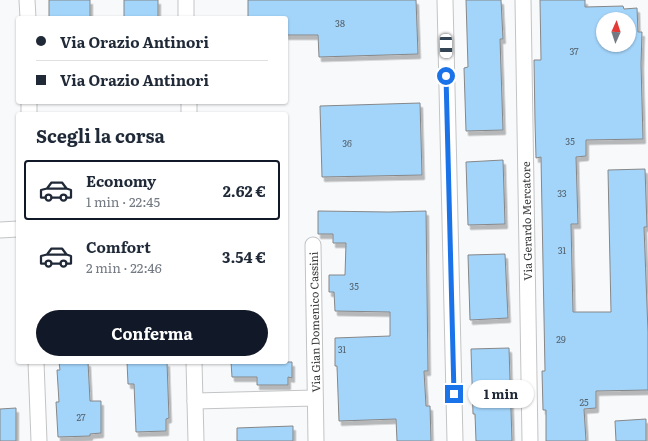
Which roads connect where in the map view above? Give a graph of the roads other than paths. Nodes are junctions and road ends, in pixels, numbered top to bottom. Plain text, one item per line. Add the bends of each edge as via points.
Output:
1 (27, 0) edge
2 (186, 0) edge
3 (445, 0) edge
4 (523, 0) edge
5 (28, 16) edge
6 (186, 16) edge
7 (16, 229) edge
8 (0, 230) edge
9 (313, 245) dead end
10 (36, 364) edge
11 (194, 364) edge
12 (315, 398) junction
13 (195, 401) junction
14 (39, 441) edge
15 (196, 441) edge
16 (316, 441) edge
17 (455, 441) edge
18 (530, 441) edge

1 - 5 street
2 - 6 street
3 - 17 street
4 - 18 street, Via Gerardo Mercatore
7 - 8 street
9 - 12 street, Via Gian Domenico Cassini
10 - 14 street
11 - 13 street
12 - 13 street, Via Gian Domenico Cassini
12 - 16 street, Via Gian Domenico Cassini
13 - 15 street

